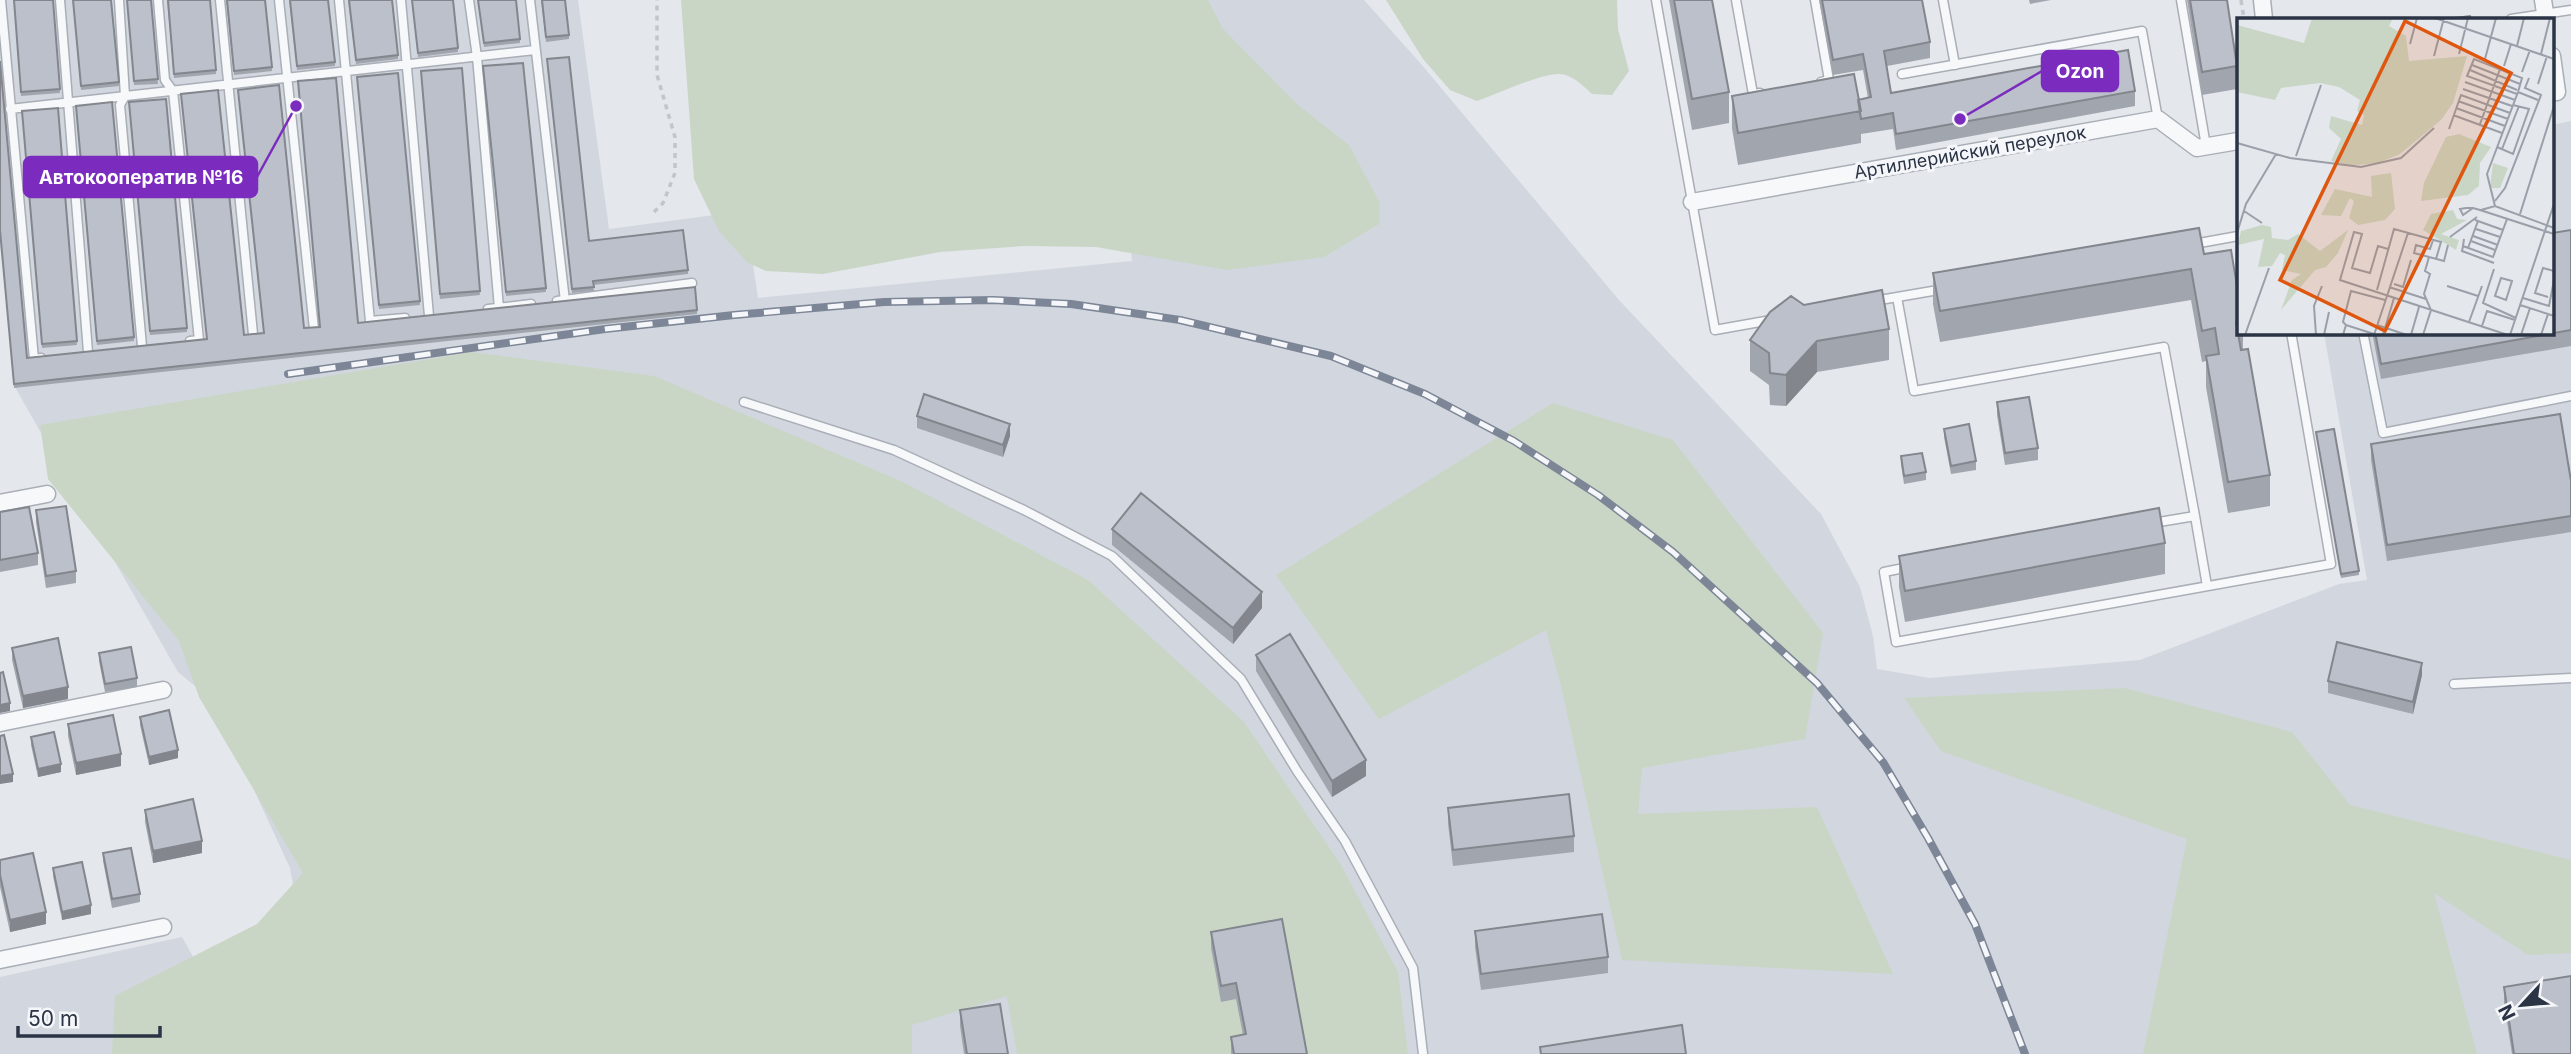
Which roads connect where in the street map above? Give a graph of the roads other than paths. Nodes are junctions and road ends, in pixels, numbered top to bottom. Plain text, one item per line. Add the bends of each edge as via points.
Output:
1 (1, 0) edge
2 (60, 0) edge
3 (118, 0) edge
4 (158, 0) edge
5 (220, 0) edge
6 (279, 0) edge
7 (340, 0) edge
8 (401, 0) edge
9 (469, 0) edge
10 (530, 0) edge
11 (1656, 0) edge
12 (1737, 0) edge
13 (1815, 0) edge
14 (1943, 0) edge
15 (2181, 0) edge
16 (2262, 0) edge
17 (2571, 10) edge
18 (2545, 11) edge
19 (2264, 18) edge
20 (2515, 18) edge
21 (535, 50) junction
22 (477, 57) junction
23 (409, 64) junction
24 (1955, 65) junction
25 (2554, 65) edge
26 (348, 71) junction
27 (1902, 74) dead end
28 (289, 78) junction
29 (1816, 83) edge
30 (228, 85) junction
31 (173, 91) junction
32 (2560, 91) edge
33 (1766, 92) edge
34 (125, 96) junction
35 (68, 102) junction
36 (10, 109) junction
37 (2158, 119) junction
38 (2237, 141) edge
39 (2206, 146) junction
40 (1692, 202) junction
41 (2237, 236) edge
42 (2184, 246) edge
43 (692, 283) dead end
44 (1952, 287) edge
45 (1897, 297) junction
46 (565, 301) junction
47 (552, 302) edge
48 (539, 303) edge
49 (1858, 304) edge
50 (499, 308) junction
51 (476, 310) edge
52 (441, 315) edge
53 (429, 316) junction
54 (1780, 318) edge
55 (314, 329) edge
56 (253, 334) edge
57 (2291, 334) edge
58 (2363, 334) edge
59 (177, 342) edge
60 (154, 345) edge
61 (142, 346) junction
62 (129, 347) edge
63 (102, 350) edge
64 (88, 352) junction
65 (75, 354) edge
66 (48, 357) edge
67 (2571, 396) edge
68 (744, 402) dead end
69 (47, 494) dead end
70 (0, 503) edge
71 (2194, 516) junction
72 (2140, 526) edge
73 (1924, 564) edge
74 (2207, 586) junction
75 (2571, 678) edge
76 (2454, 684) dead end
77 (163, 690) dead end
78 (0, 723) edge
79 (163, 927) dead end
80 (0, 960) edge
81 (1423, 1054) edge

1 - 36 lane
2 - 35 lane
3 - 34 lane
4 - 31 lane via 165,80
5 - 30 lane
6 - 28 lane
7 - 26 lane
8 - 23 lane
9 - 22 lane
10 - 21 lane
11 - 40 lane
12 - 33 lane via 1753,94
13 - 29 lane via 1829,80
14 - 24 lane
15 - 39 lane
16 - 19 street
17 - 18 lane
18 - 20 lane
21 - 22 lane
21 - 46 lane
22 - 23 lane
22 - 50 lane
23 - 26 lane
23 - 53 lane
24 - 27 lane
24 - 37 lane via 2143,31
25 - 32 street
26 - 28 lane
26 - 53 lane via 370,321
28 - 30 lane
28 - 55 lane
30 - 31 lane
30 - 56 lane
31 - 34 lane
31 - 59 lane via 200,340
34 - 35 lane
34 - 61 lane via 120,105
35 - 36 lane
35 - 64 lane
36 - 66 lane via 34,359
37 - 39 street via 2197,148
37 - 40 street, Артиллерийский переулок
38 - 39 street
40 - 54 lane via 1715,330
41 - 42 lane
43 - 46 lane
44 - 45 lane
45 - 49 lane
45 - 71 lane via 1914,391 2164,347
46 - 47 lane
48 - 50 lane
50 - 51 lane
52 - 53 lane
57 - 74 lane via 2331,564
58 - 67 lane via 2383,433
60 - 61 lane
61 - 62 lane
63 - 64 lane
64 - 65 lane
68 - 81 lane via 894,450 1112,556 1241,679 1345,841 1412,968
69 - 70 street
71 - 72 lane
71 - 74 lane
73 - 74 lane via 1884,572 1896,642
75 - 76 lane
77 - 78 street
79 - 80 street

